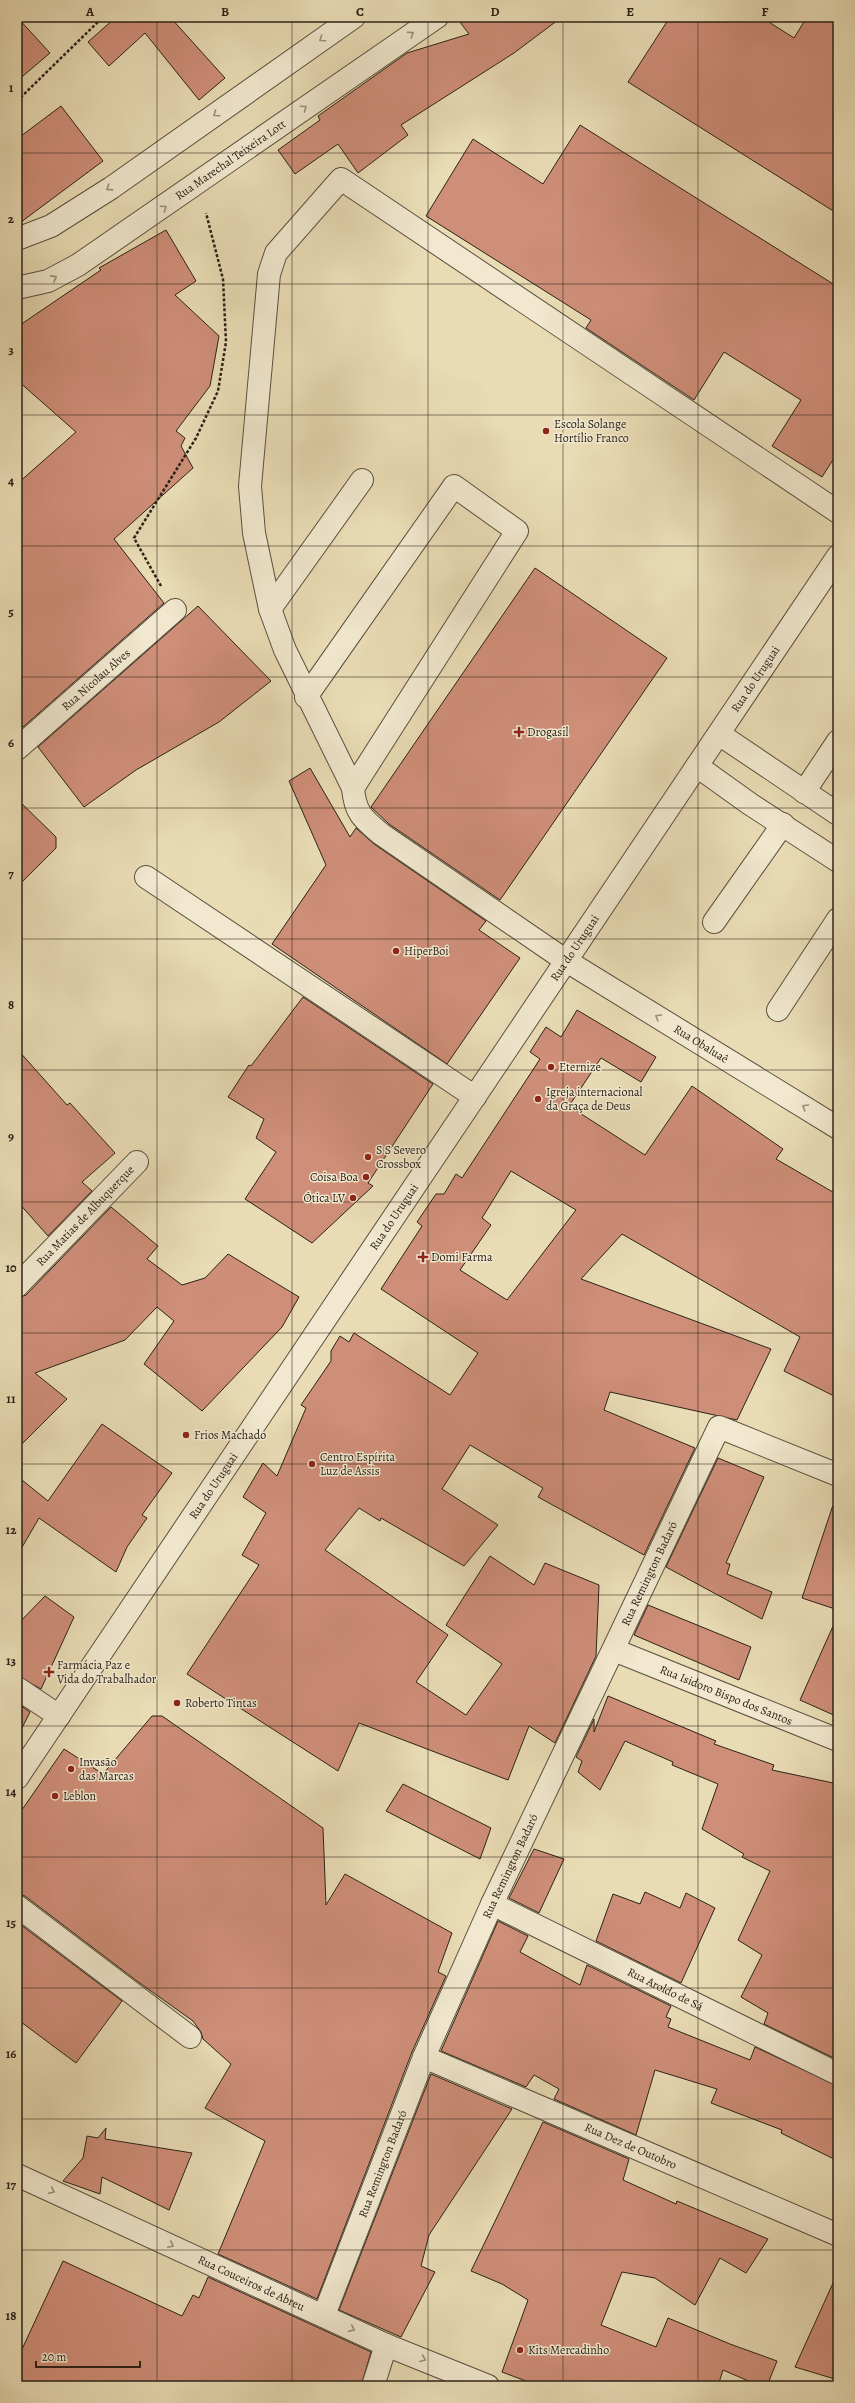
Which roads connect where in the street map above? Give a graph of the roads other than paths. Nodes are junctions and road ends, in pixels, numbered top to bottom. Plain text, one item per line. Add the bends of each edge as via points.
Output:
1 (354, 17) edge
2 (437, 17) edge
3 (19, 239) edge
4 (17, 288) edge
5 (362, 480) dead end
6 (838, 512) edge
7 (838, 556) edge
8 (270, 609) junction
9 (175, 610) road end
10 (306, 697) junction
11 (719, 734) junction
12 (838, 741) edge
13 (17, 749) edge
14 (696, 766) junction
15 (352, 788) junction
16 (804, 792) junction
17 (838, 814) edge
18 (783, 824) junction
19 (838, 860) edge
20 (146, 877) dead end
21 (838, 919) edge
22 (714, 922) dead end
23 (565, 960) junction
24 (778, 1010) dead end
25 (474, 1097) junction
26 (838, 1128) edge
27 (137, 1162) dead end
28 (17, 1286) edge
29 (838, 1475) edge
30 (614, 1650) junction
31 (17, 1688) edge
32 (59, 1716) junction
33 (838, 1740) edge
34 (17, 1778) edge
35 (492, 1904) junction
36 (17, 1906) edge
37 (190, 2037) dead end
38 (424, 2057) junction
39 (838, 2074) edge
40 (17, 2175) edge
41 (838, 2235) edge
42 (324, 2315) junction
43 (386, 2345) junction
44 (373, 2386) edge
45 (488, 2386) edge

1 -> 3 street via 111,188 51,226
4 -> 2 street, Rua Marechal Teixeira Lott via 48,282 78,265
5 - 8 street
6 - 8 street, Rua Obaluaê via 341,179 276,253 269,274 250,486 254,533
7 - 11 street, Rua do Uruguai
8 - 10 street, Rua Obaluaê
9 - 13 street, Rua Nicolau Alves
10 - 15 street, Rua Obaluaê
10 - 15 street via 454,486 518,531
11 - 14 street, Rua do Uruguai
11 - 16 street
12 - 16 street
14 - 18 street
14 - 23 street, Rua do Uruguai
15 - 23 street, Rua Obaluaê via 360,816 381,834
16 - 17 street
18 - 19 street
18 - 22 street
20 - 25 street
21 - 24 street
23 - 25 street, Rua do Uruguai
26 -> 23 street, Rua Obaluaê
25 - 32 street, Rua do Uruguai
27 - 28 street, Rua Matias de Albuquerque
29 - 30 street, Rua Remington Badaró via 718,1427
30 - 33 street, Rua Isidoro Bispo dos Santos
30 - 35 street, Rua Remington Badaró
31 - 32 street
32 - 34 street, Rua do Uruguai
35 - 38 street, Rua Remington Badaró
35 - 39 street, Rua Aroldo de Sá
36 - 37 street
38 - 41 street, Rua Dez de Outobro
38 - 42 street, Rua Remington Badaró
40 -> 42 street, Rua Couceiros de Abreu
42 -> 43 street, Rua Couceiros de Abreu
43 - 44 street
43 -> 45 street, Rua Couceiros de Abreu

